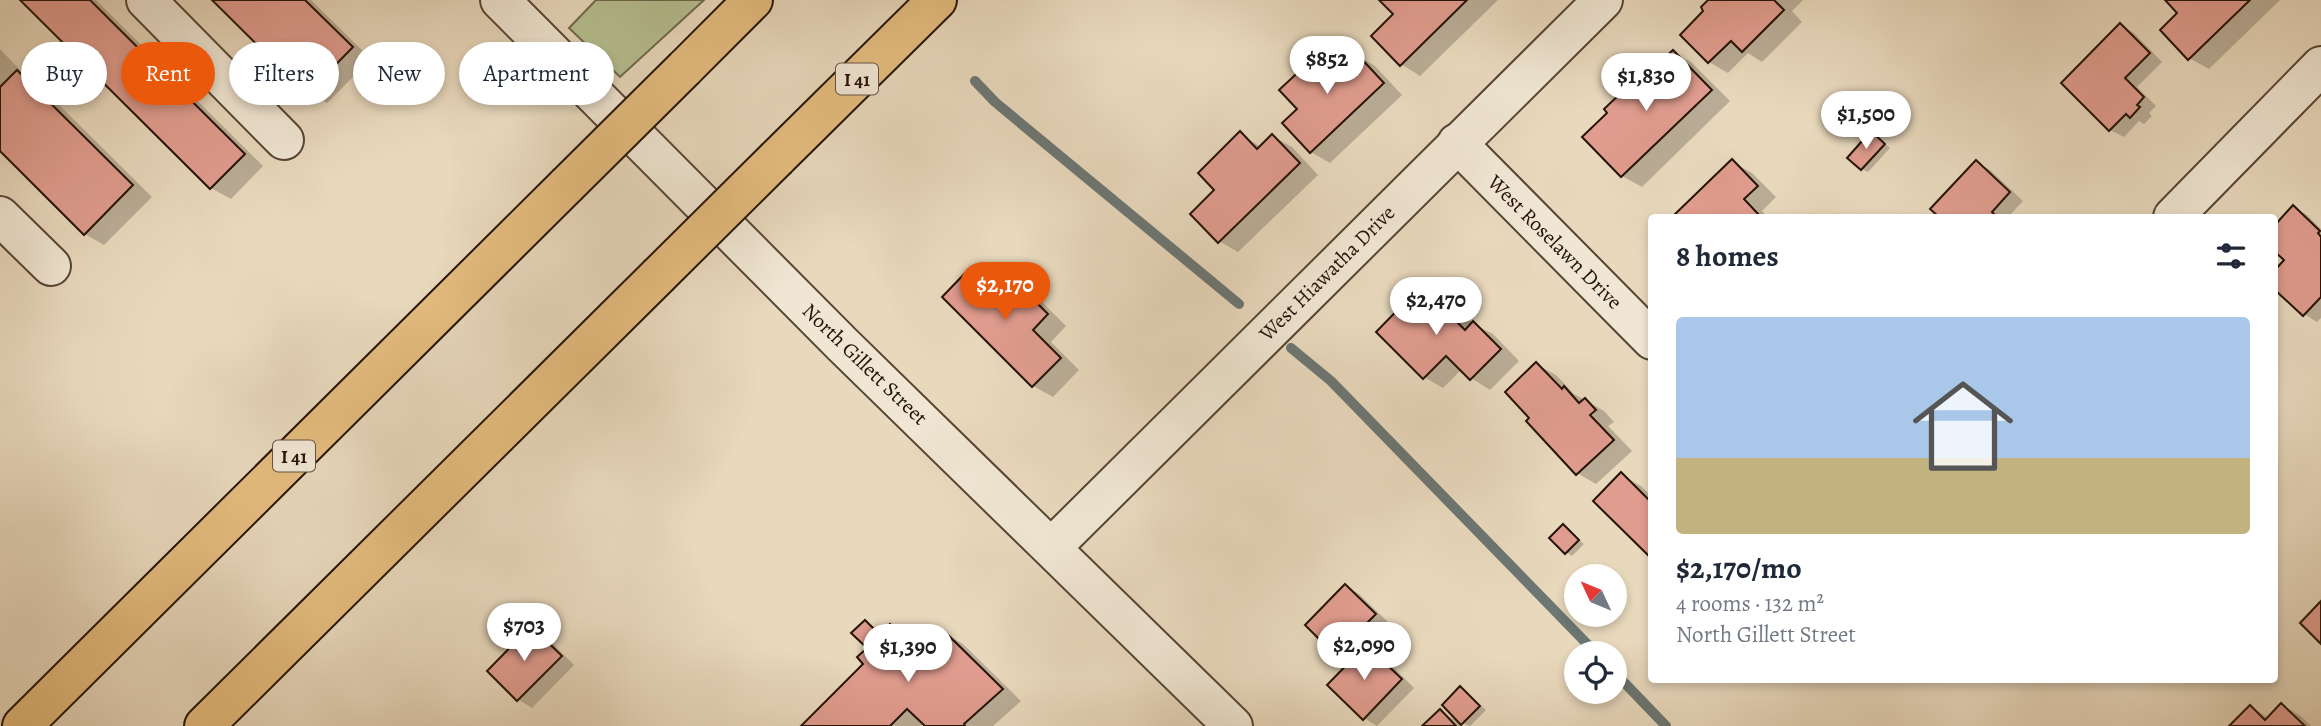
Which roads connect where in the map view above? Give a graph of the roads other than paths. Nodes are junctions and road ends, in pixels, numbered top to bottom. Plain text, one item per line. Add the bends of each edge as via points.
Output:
1 (146, 0) edge
2 (500, 0) edge
3 (753, 0) edge
4 (937, 0) edge
5 (1603, 0) edge
6 (2321, 66) edge
7 (284, 140) dead end
8 (1457, 143) junction
9 (2176, 214) edge
10 (0, 216) edge
11 (51, 266) dead end
12 (1648, 336) edge
13 (1052, 547) junction
14 (22, 726) edge
15 (204, 726) edge
16 (1233, 726) edge

1 - 7 street
2 - 13 street, North Gillett Street
3 - 14 highway, I 41, bridge
4 - 15 highway, I 41, bridge
5 - 8 street, West Hiawatha Drive
6 - 9 street
8 - 12 street, West Roselawn Drive
8 - 13 street, West Hiawatha Drive
10 - 11 street
13 - 16 street, North Gillett Street

